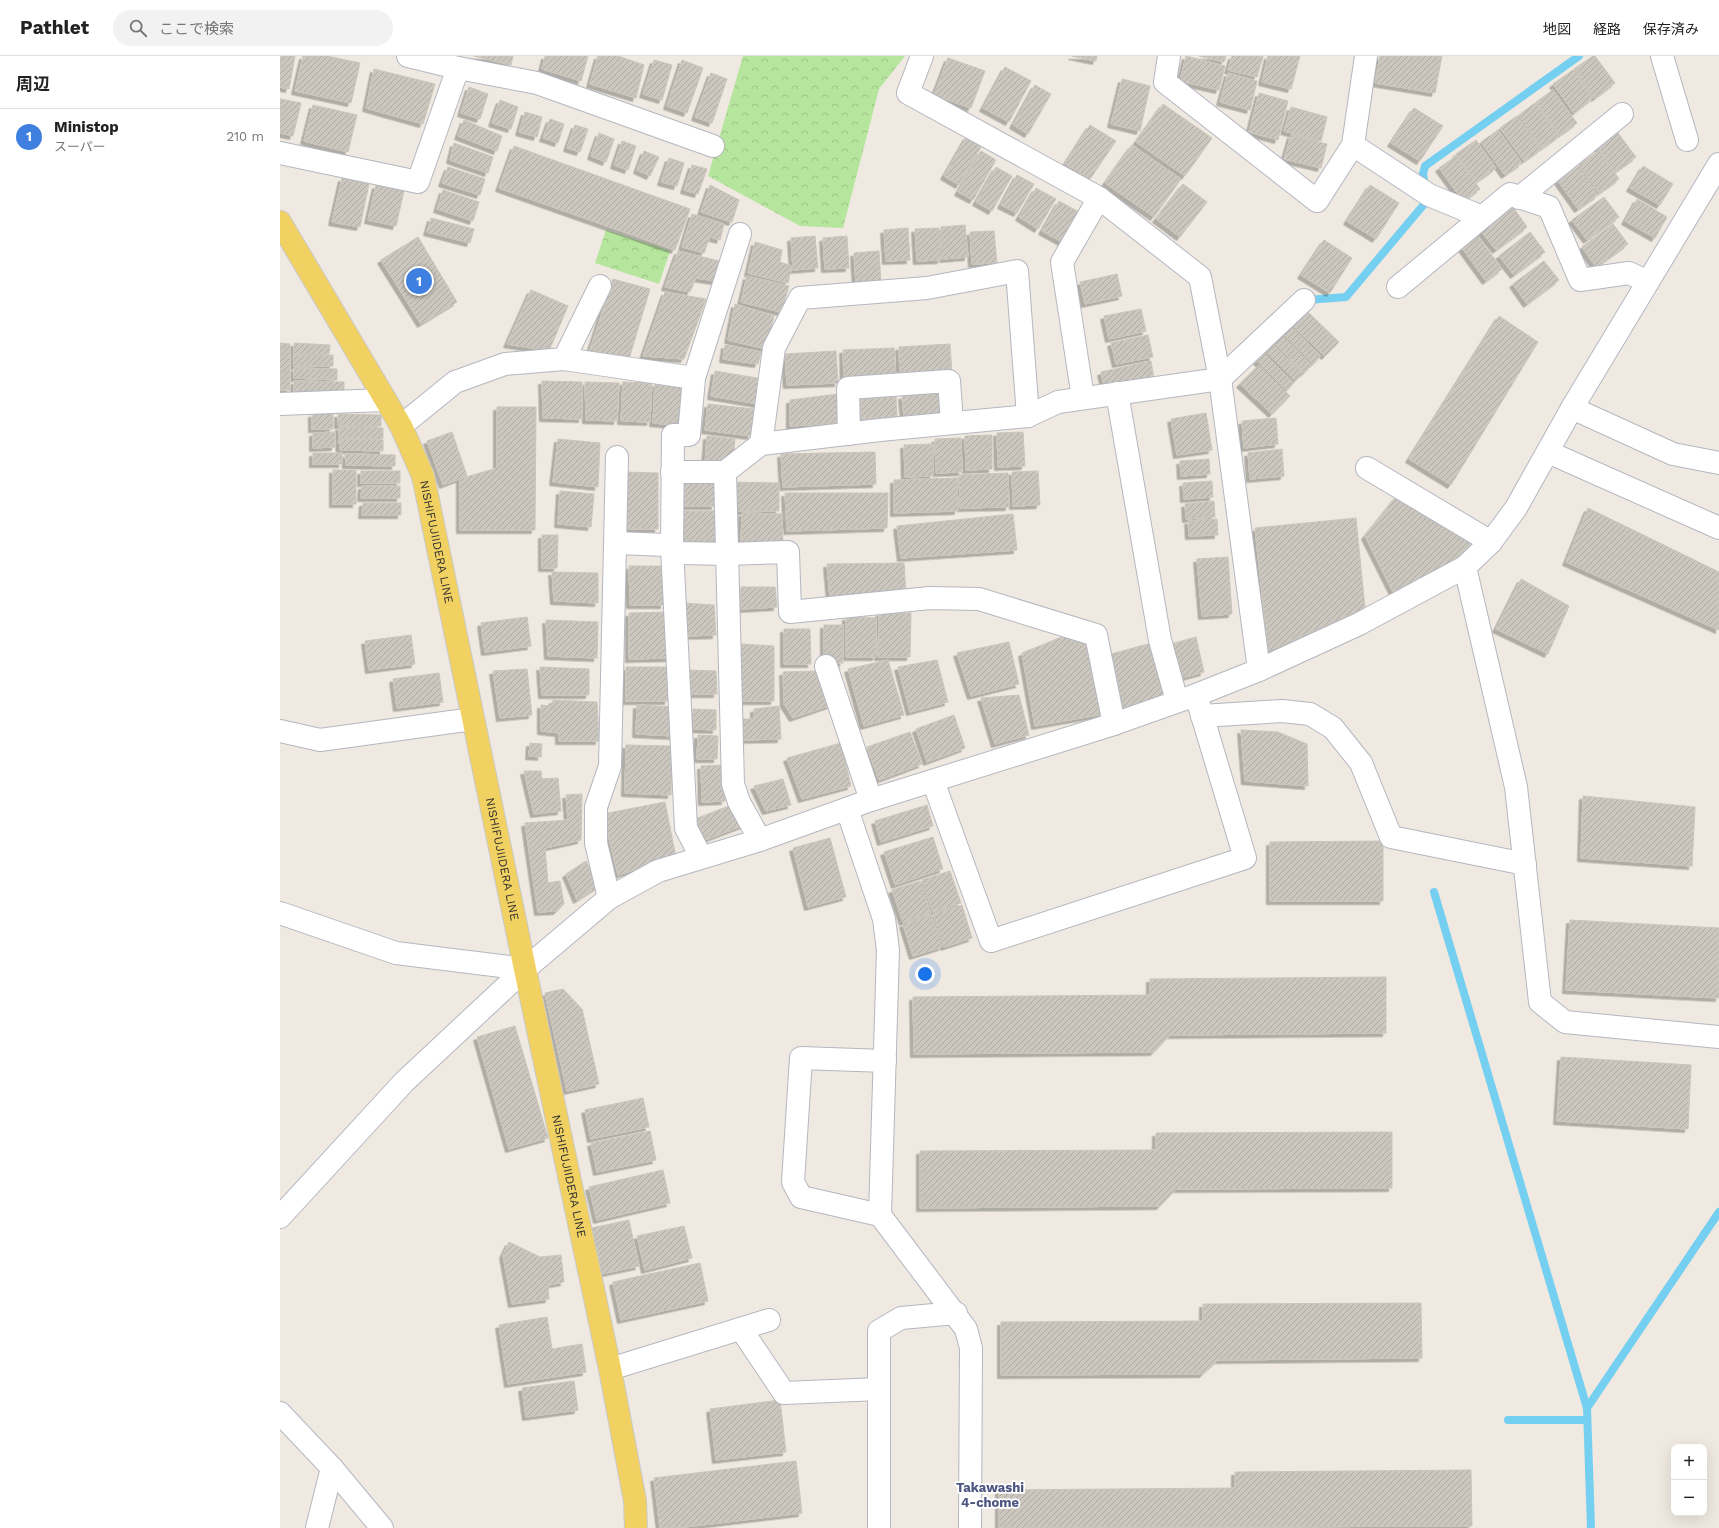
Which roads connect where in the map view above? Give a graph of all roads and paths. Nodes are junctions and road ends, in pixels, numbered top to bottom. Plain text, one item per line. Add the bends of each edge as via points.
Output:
1 (408, 56) edge
2 (922, 56) edge
3 (1169, 56) edge
4 (1366, 56) edge
5 (1662, 56) edge
6 (458, 68) junction
7 (1622, 114) dead end
8 (1687, 140) dead end
9 (1353, 145) junction
10 (713, 146) dead end
11 (280, 153) edge
12 (1718, 168) edge
13 (1099, 198) junction
14 (1519, 198) junction
15 (1482, 217) junction
16 (280, 222) edge
17 (740, 234) dead end
18 (1648, 282) junction
19 (600, 286) dead end
20 (1398, 287) dead end
21 (1304, 300) dead end
22 (564, 359) junction
23 (694, 378) junction
24 (1220, 379) junction
25 (1117, 393) junction
26 (1083, 398) junction
27 (384, 400) junction
28 (280, 404) edge
29 (1572, 408) junction
30 (1028, 416) junction
31 (952, 423) junction
32 (401, 426) junction
33 (850, 434) junction
34 (761, 444) junction
35 (1548, 452) junction
36 (618, 457) dead end
37 (1719, 463) edge
38 (1367, 468) dead end
39 (672, 472) junction
40 (725, 472) junction
41 (1719, 528) edge
42 (1491, 542) junction
43 (616, 543) junction
44 (672, 548) junction
45 (727, 554) junction
46 (1465, 567) junction
47 (826, 666) dead end
48 (1259, 670) junction
49 (1186, 698) junction
50 (1202, 716) junction
51 (473, 719) junction
52 (1114, 724) junction
53 (280, 731) edge
54 (933, 781) junction
55 (871, 800) junction
56 (847, 809) junction
57 (760, 840) junction
58 (701, 857) junction
59 (1525, 864) junction
60 (609, 898) junction
61 (280, 913) edge
62 (525, 969) junction
63 (1719, 1036) edge
64 (885, 1061) junction
65 (880, 1215) junction
66 (280, 1218) edge
67 (956, 1313) junction
68 (769, 1320) dead end
69 (741, 1329) junction
70 (610, 1370) junction
71 (879, 1389) junction
72 (280, 1413) edge
73 (332, 1468) junction
74 (317, 1528) edge
75 (382, 1528) edge
76 (636, 1528) edge
77 (879, 1528) edge
78 (970, 1528) edge

1 - 6 street
2 - 13 street via 908,93
3 - 9 street via 1164,82 1317,201
4 - 9 street
5 - 8 street
6 - 10 street via 537,83
6 - 11 street via 418,182
7 - 14 street
9 - 15 street via 1430,195
12 - 18 street
13 - 24 street via 1200,277
13 - 26 street via 1062,262
14 - 15 street via 1510,194
14 - 18 street via 1549,207 1580,280 1628,273
15 - 20 street
16 - 27 main road, NISHIFUJIIDERA LINE
17 - 23 street
18 - 29 street
19 - 22 street
21 - 24 street
22 - 23 street
22 - 32 street via 505,364 455,382
23 - 39 street via 689,435 673,435
24 - 25 street
24 - 48 street
25 - 26 street
25 - 49 street via 1160,640
26 - 30 street via 1058,402
27 - 28 street
27 - 32 main road, NISHIFUJIIDERA LINE
29 - 35 street
29 - 37 street via 1673,454
30 - 31 street
30 - 34 street via 1017,271 927,288 800,298 774,348
31 - 33 street
31 - 33 street via 949,381 848,388
32 - 51 main road, NISHIFUJIIDERA LINE via 422,476
33 - 34 street
34 - 40 street
35 - 41 street
35 - 42 street via 1516,508
36 - 43 street
38 - 42 street
39 - 40 street
39 - 44 street
40 - 45 street
42 - 46 street
43 - 44 street via 667,545
43 - 60 street via 610,766 596,807 596,842
44 - 45 street via 681,553
44 - 58 street via 686,828
45 - 52 street via 788,552 790,612 930,598 979,599 1096,635
45 - 57 street via 733,784
46 - 48 street via 1360,624
46 - 59 street via 1516,787
47 - 55 street
48 - 49 street
49 - 50 street
49 - 52 street
50 - 54 street via 1245,858 990,941
50 - 59 street via 1282,711 1310,714 1333,728 1361,763 1390,837
51 - 53 street via 320,740
51 - 62 main road, NISHIFUJIIDERA LINE
52 - 54 street
54 - 55 street
55 - 56 street
56 - 57 street
56 - 64 street via 884,918 888,950
57 - 58 street
58 - 60 street via 658,872
59 - 63 street via 1540,1002 1565,1022
60 - 62 street
61 - 62 street via 396,953
62 - 66 street via 404,1082
62 - 70 main road, NISHIFUJIIDERA LINE
64 - 65 street
64 - 65 street via 801,1058 793,1182 801,1197
65 - 67 street
67 - 71 street via 901,1318 879,1331
67 - 78 street via 966,1329 971,1348
68 - 69 street
69 - 70 street
69 - 71 street via 784,1392
70 - 76 main road, NISHIFUJIIDERA LINE via 635,1501
71 - 77 street
72 - 73 street
73 - 74 street
73 - 75 street

